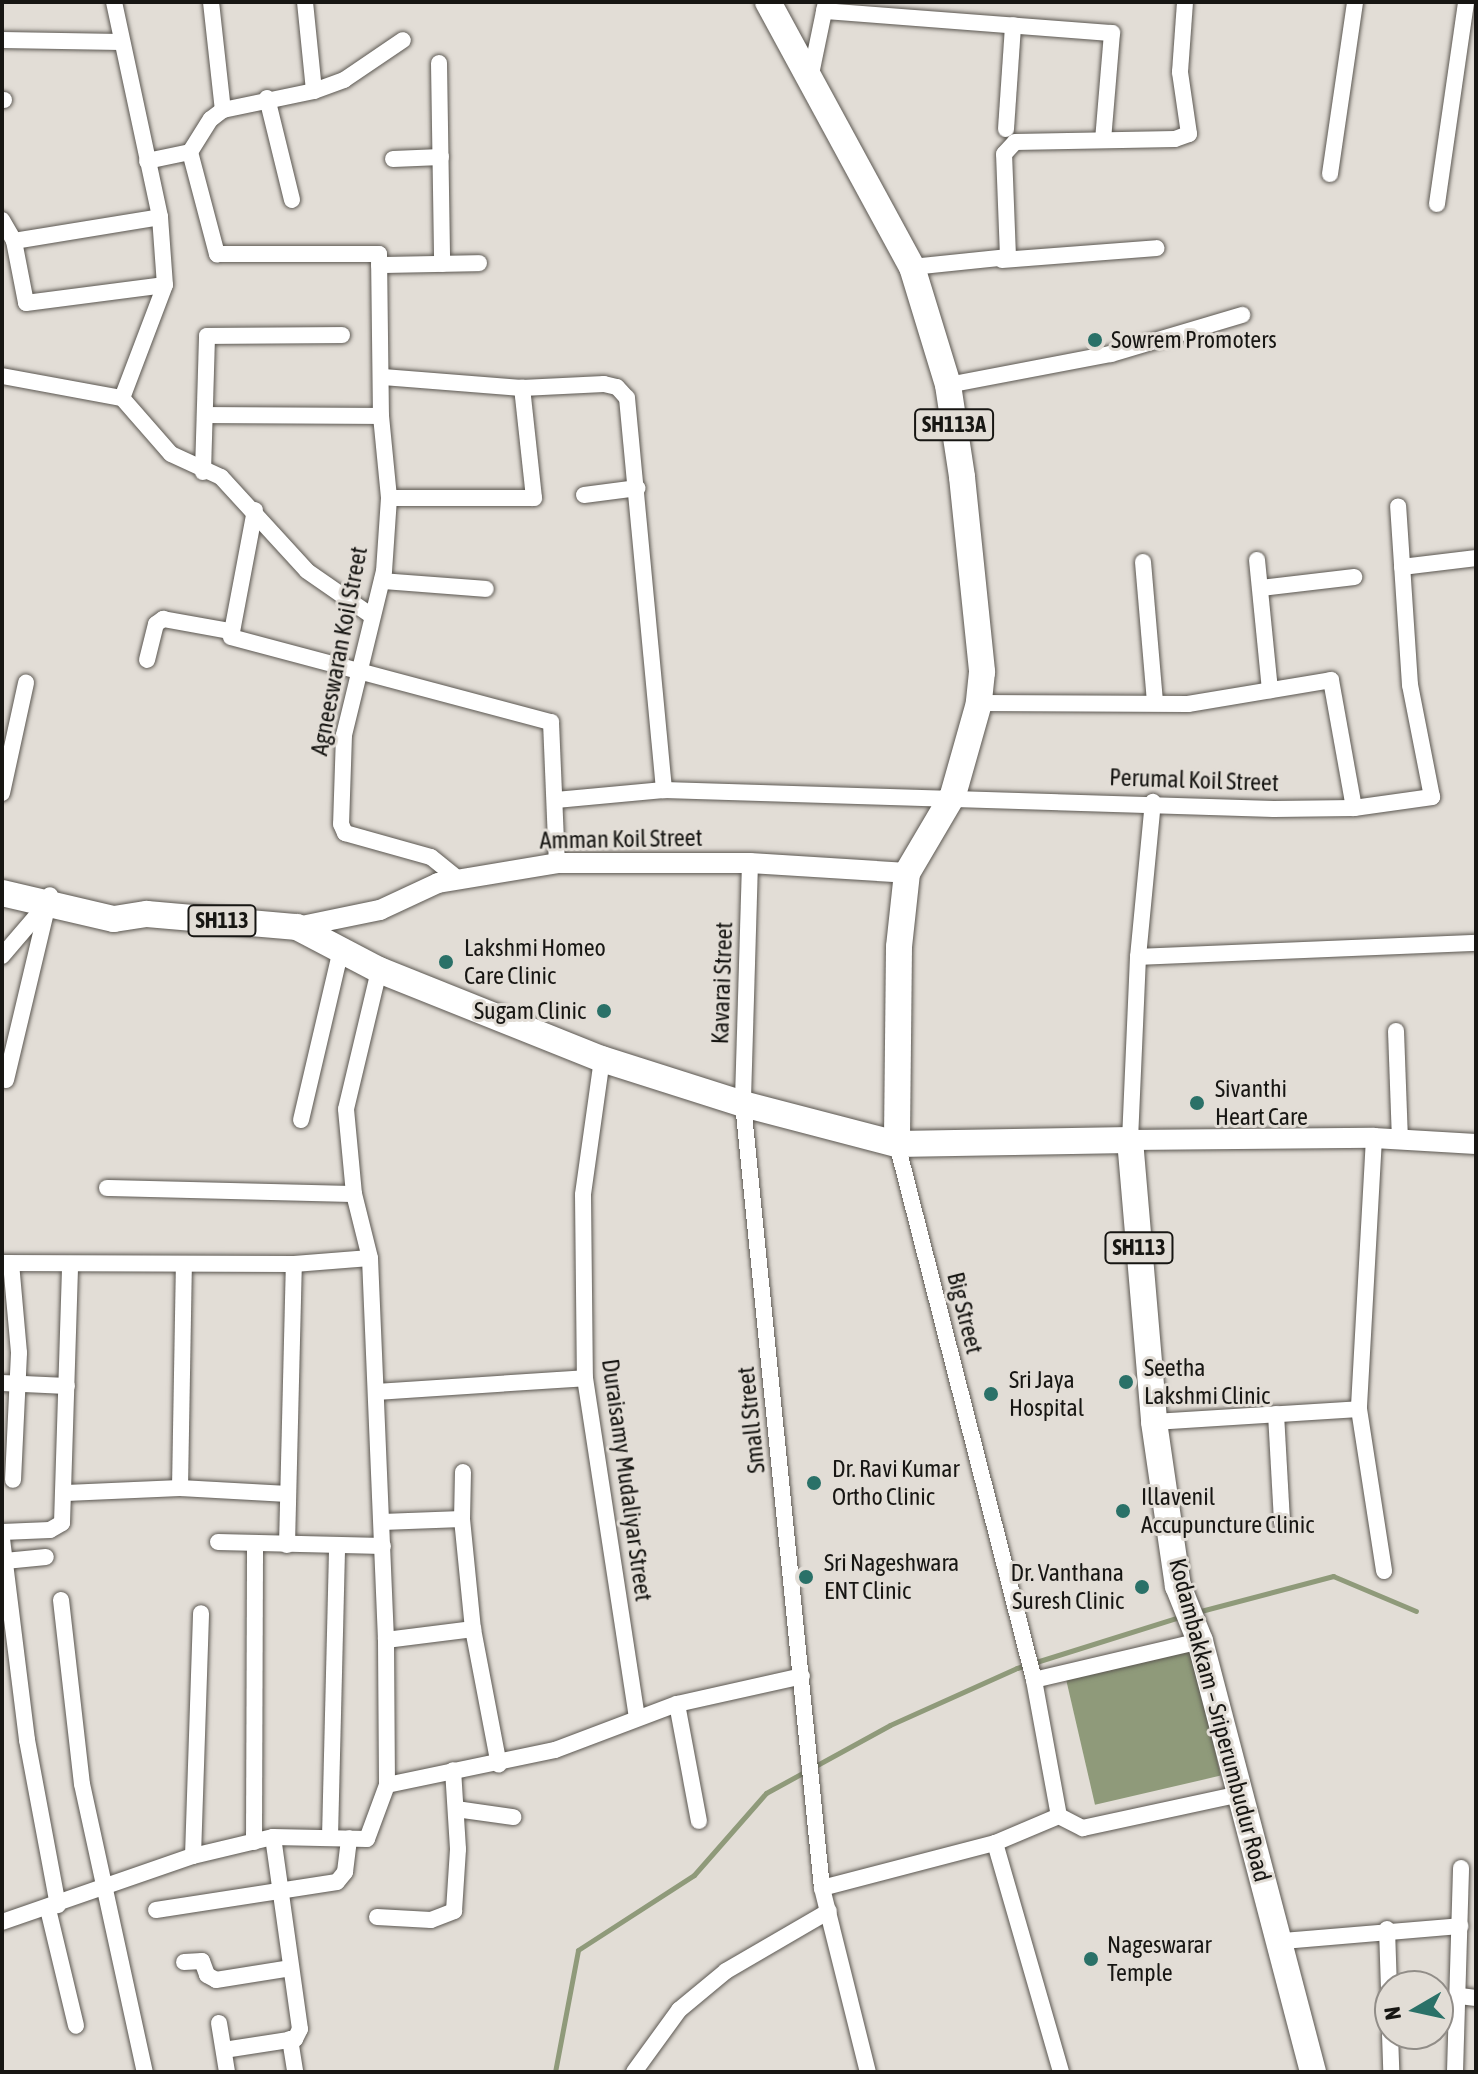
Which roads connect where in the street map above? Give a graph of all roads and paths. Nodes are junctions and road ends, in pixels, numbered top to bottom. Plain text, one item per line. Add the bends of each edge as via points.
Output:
1 (114, 2) edge
2 (211, 2) edge
3 (305, 2) edge
4 (768, 2) edge
5 (1185, 2) edge
6 (1355, 2) edge
7 (1466, 2) edge
8 (825, 6) edge
9 (1013, 25) junction
10 (2, 40) edge
11 (403, 40) dead end
12 (121, 42) junction
13 (439, 63) dead end
14 (809, 81) junction
15 (314, 91) junction
16 (267, 98) junction
17 (223, 110) junction
18 (1006, 129) dead end
19 (1103, 140) junction
20 (190, 152) junction
21 (441, 157) junction
22 (393, 159) dead end
23 (147, 161) junction
24 (1330, 174) dead end
25 (292, 200) dead end
26 (1437, 204) dead end
27 (160, 217) junction
28 (2, 220) edge
29 (14, 241) junction
30 (1157, 248) dead end
31 (1002, 260) junction
32 (479, 263) dead end
33 (442, 264) junction
34 (379, 265) junction
35 (912, 267) junction
36 (165, 285) junction
37 (1242, 315) dead end
38 (342, 335) dead end
39 (2, 376) edge
40 (383, 377) junction
41 (948, 385) junction
42 (522, 388) junction
43 (122, 398) junction
44 (206, 415) junction
45 (381, 416) junction
46 (203, 472) junction
47 (638, 488) junction
48 (584, 495) dead end
49 (389, 498) junction
50 (1398, 506) dead end
51 (255, 510) junction
52 (1476, 558) edge
53 (1257, 560) dead end
54 (1143, 562) dead end
55 (1402, 567) junction
56 (1354, 577) dead end
57 (382, 581) junction
58 (1261, 588) junction
59 (486, 589) dead end
60 (372, 616) junction
61 (229, 631) junction
62 (147, 660) dead end
63 (361, 668) junction
64 (26, 683) dead end
65 (1270, 690) junction
66 (1155, 702) junction
67 (979, 703) junction
68 (664, 790) junction
69 (2, 793) edge
70 (953, 795) junction
71 (556, 800) junction
72 (1153, 802) junction
73 (1354, 808) junction
74 (557, 863) junction
75 (750, 863) junction
76 (907, 873) junction
77 (2, 876) edge
78 (457, 878) junction
79 (2, 893) edge
80 (48, 899) junction
81 (297, 927) junction
82 (1476, 943) edge
83 (341, 950) junction
84 (2, 956) edge
85 (1138, 957) junction
86 (379, 970) junction
87 (1396, 1031) dead end
88 (602, 1059) junction
89 (6, 1080) dead end
90 (743, 1104) junction
91 (301, 1120) dead end
92 (1374, 1138) junction
93 (1400, 1139) junction
94 (1130, 1140) junction
95 (897, 1144) junction
96 (1476, 1144) edge
97 (107, 1188) dead end
98 (354, 1194) junction
99 (370, 1258) junction
100 (7, 1263) edge
101 (70, 1264) junction
102 (294, 1264) junction
103 (184, 1265) junction
104 (585, 1378) junction
105 (10, 1384) edge
106 (67, 1386) junction
107 (376, 1392) junction
108 (1359, 1409) junction
109 (1276, 1414) junction
110 (1154, 1422) junction
111 (463, 1472) dead end
112 (13, 1480) dead end
113 (180, 1488) junction
114 (66, 1493) junction
115 (288, 1494) junction
116 (462, 1519) junction
117 (382, 1522) junction
118 (1282, 1523) dead end
119 (2, 1532) edge
120 (2, 1539) edge
121 (218, 1542) dead end
122 (255, 1543) junction
123 (287, 1545) junction
124 (337, 1546) junction
125 (383, 1546) junction
126 (46, 1557) dead end
127 (5, 1561) junction
128 (1384, 1571) dead end
129 (5, 1583) edge
130 (61, 1600) dead end
131 (201, 1613) dead end
132 (473, 1629) junction
133 (386, 1640) junction
134 (1200, 1641) junction
135 (802, 1676) junction
136 (1034, 1680) junction
137 (677, 1704) junction
138 (637, 1716) junction
139 (499, 1765) junction
140 (453, 1770) junction
141 (387, 1785) junction
142 (1236, 1795) junction
143 (456, 1809) junction
144 (1059, 1816) junction
145 (513, 1817) dead end
146 (699, 1821) dead end
147 (273, 1837) junction
148 (330, 1837) junction
149 (349, 1838) junction
150 (254, 1842) junction
151 (995, 1843) junction
152 (193, 1856) junction
153 (1461, 1868) dead end
154 (108, 1885) junction
155 (822, 1888) junction
156 (280, 1891) junction
157 (53, 1907) junction
158 (156, 1910) dead end
159 (829, 1911) junction
160 (377, 1917) dead end
161 (2, 1922) edge
162 (1460, 1926) junction
163 (1387, 1929) junction
164 (1282, 1941) junction
165 (184, 1962) dead end
166 (291, 1968) junction
167 (1388, 1970) edge
168 (1468, 1997) edge
169 (219, 2023) dead end
170 (76, 2026) dead end
171 (290, 2039) junction
172 (224, 2050) junction
173 (1390, 2050) edge
174 (639, 2069) edge
175 (145, 2072) edge
176 (227, 2072) edge
177 (295, 2072) edge
178 (868, 2072) edge
179 (1061, 2072) edge
180 (1313, 2072) edge
181 (1391, 2072) edge
182 (1455, 2072) edge

1 - 12 street
2 - 17 street
3 - 15 street
4 - 14 main road, SH113A
5 - 19 street via 1180,72 1189,134 1175,139
6 - 24 street
7 - 26 street
8 - 9 street
8 - 14 street
9 - 18 street
9 - 19 street via 1112,33
10 - 12 street
11 - 15 street via 344,80
12 - 23 street
13 - 21 street
14 - 35 main road, SH113A
15 - 16 street
16 - 17 street
16 - 25 street
17 - 20 street
19 - 31 street via 1007,146 1010,250
20 - 23 street
20 - 34 street via 217,254 379,254
21 - 22 street
21 - 33 street
23 - 27 street
27 - 29 street
27 - 36 street
28 - 29 street
29 - 36 street via 26,303
30 - 31 street
31 - 35 street
32 - 33 street
33 - 34 street
34 - 40 street, Agneeswaran Koil Street
35 - 41 main road, SH113A
36 - 43 street
37 - 41 street via 1111,354
38 - 44 street via 207,336
39 - 43 street
40 - 42 street
40 - 45 street, Agneeswaran Koil Street
41 - 67 main road, SH113A via 982,672
42 - 47 street via 617,387 627,398
42 - 49 street via 534,498
43 - 46 street via 171,454
44 - 45 street
44 - 46 street
45 - 49 street, Agneeswaran Koil Street
46 - 51 street via 221,477
47 - 48 street
47 - 68 street
49 - 57 street, Agneeswaran Koil Street
50 - 55 street
51 - 60 street via 307,571
51 - 61 street
52 - 55 street
53 - 58 street
54 - 66 street
55 - 73 street, Perumal Koil Street via 1410,685 1432,797
56 - 58 street
57 - 59 street
57 - 60 street, Agneeswaran Koil Street
58 - 65 street
60 - 63 street, Agneeswaran Koil Street
61 - 62 street via 163,619 156,624
61 - 63 street via 236,640
63 - 71 street via 551,722
63 - 78 street, Agneeswaran Koil Street via 344,735 339,798 345,833 431,857
64 - 69 street
65 - 66 street via 1188,704
65 - 73 street via 1331,680
66 - 67 street
67 - 70 main road, SH113A
68 - 70 street, Perumal Koil Street
68 - 71 street, Perumal Koil Street
70 - 72 street, Perumal Koil Street
70 - 76 main road, SH113A
71 - 74 street
72 - 73 street, Perumal Koil Street
72 - 85 street
74 - 75 street, Amman Koil Street
74 - 78 street, Amman Koil Street
75 - 76 street, Amman Koil Street
75 - 90 street, Kavarai Street
76 - 95 main road, SH113A via 899,962
77 - 80 main road, SH113
78 - 81 street, Amman Koil Street via 380,910
79 - 80 main road, SH113
80 - 81 main road, SH113 via 114,919 147,914
80 - 84 street
80 - 89 street
81 - 83 main road, SH113
82 - 85 street
83 - 86 main road, SH113
83 - 91 street
85 - 94 street
86 - 88 main road, SH113
86 - 98 street via 346,1109
87 - 93 street
88 - 90 main road, SH113
88 - 104 street, Duraisamy Mudaliyar Street via 583,1195
90 - 95 main road, SH113
90 - 135 street, Small Street
92 - 93 street
92 - 94 street
92 - 108 street
93 - 96 street
94 - 95 main road, SH113
94 - 110 main road, Kodambakkam – Sriperumbudur Road / SH113
95 - 136 street, Big Street
97 - 98 street
98 - 99 street
99 - 102 street
99 - 107 street
100 - 101 street
100 - 105 street
101 - 103 street
101 - 106 street
102 - 103 street
102 - 115 street
103 - 113 street
104 - 107 street
104 - 138 street, Duraisamy Mudaliyar Street
105 - 106 street
105 - 112 street
106 - 114 street
107 - 117 street
108 - 109 street
108 - 128 street
109 - 110 street
109 - 118 street
110 - 134 main road, Kodambakkam – Sriperumbudur Road / SH113 via 1178,1586
111 - 116 street
113 - 114 street
113 - 115 street
114 - 119 street via 57,1527
115 - 123 street
116 - 117 street
116 - 132 street
117 - 125 street
120 - 127 street
121 - 122 street
122 - 123 street
122 - 150 street
123 - 124 street
124 - 125 street
124 - 148 street
125 - 133 street
126 - 127 street
127 - 129 street
129 - 157 street
130 - 154 street via 82,1784
131 - 152 street
132 - 133 street
132 - 139 street
133 - 141 street
134 - 136 street
134 - 142 main road, Kodambakkam – Sriperumbudur Road / SH113
135 - 137 street
135 - 155 street, Small Street
136 - 144 street, Big Street
137 - 138 street
137 - 146 street
138 - 139 street via 555,1750
139 - 140 street
140 - 141 street
140 - 143 street
141 - 149 street via 372,1835
142 - 144 street via 1083,1828
142 - 164 main road, Kodambakkam – Sriperumbudur Road / SH113
143 - 145 street
143 - 160 street via 454,1911 431,1920
144 - 151 street
147 - 148 street
147 - 150 street
147 - 156 street
148 - 149 street
149 - 156 street via 342,1878
150 - 152 street
151 - 155 street
151 - 179 street
152 - 154 street
153 - 162 street
154 - 157 street
154 - 175 street
155 - 159 street, Small Street
156 - 158 street
156 - 166 street
157 - 161 street
157 - 170 street
159 - 174 street via 726,1971 679,2010
159 - 178 street, Small Street
162 - 163 street
162 - 168 street
163 - 164 street
163 - 167 street
164 - 180 main road, Kodambakkam – Sriperumbudur Road / SH113
165 - 166 street via 202,1961 207,1975 216,1980
166 - 171 street via 300,2029
168 - 182 street
169 - 172 street
171 - 172 street
171 - 177 street
172 - 176 street
173 - 181 street

